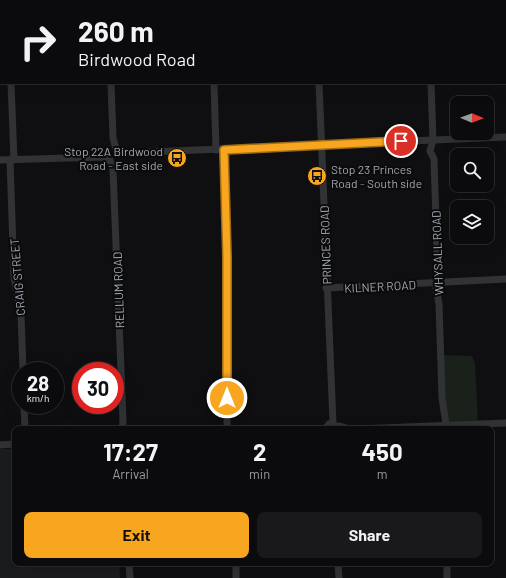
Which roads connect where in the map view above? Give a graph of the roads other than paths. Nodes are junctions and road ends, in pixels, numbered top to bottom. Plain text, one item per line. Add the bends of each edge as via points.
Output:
1 (11, 84) edge
2 (111, 84) edge
3 (214, 84) edge
4 (319, 84) edge
5 (430, 84) edge
6 (506, 137) edge
7 (433, 140) junction
8 (321, 145) junction
9 (220, 150) junction
10 (0, 160) edge
11 (12, 160) junction
12 (506, 279) edge
13 (438, 283) junction
14 (326, 288) junction
15 (23, 362) edge
16 (24, 414) edge
17 (123, 421) junction
18 (506, 423) edge
19 (446, 424) junction
20 (25, 426) edge
21 (122, 426) edge
22 (125, 426) edge
23 (227, 426) edge
24 (330, 426) edge
25 (441, 426) edge
26 (12, 444) edge
27 (0, 445) edge
28 (129, 566) edge
29 (236, 566) edge
30 (338, 566) edge
31 (447, 566) edge
32 (130, 578) edge
33 (236, 578) edge
34 (339, 578) edge
35 (447, 578) edge

1 - 11 street, CRAIG STREET
2 - 9 street via 113,138 116,149 126,153
3 - 9 street
4 - 8 street, PRINCES ROAD
5 - 7 street, WHYSALL ROAD
6 - 7 street
7 - 8 street
7 - 13 street, WHYSALL ROAD via 430,151 434,159 440,277
8 - 9 street
8 - 14 street, PRINCES ROAD
9 - 23 street via 227,257
10 - 11 street
11 - 15 street, CRAIG STREET via 14,277 21,315
11 - 17 street, RELLUM ROAD via 102,157 110,160 113,170
12 - 13 street, KILNER ROAD
13 - 14 street, KILNER ROAD
13 - 19 street, WHYSALL ROAD via 436,288 439,304 442,398
14 - 24 street, PRINCES ROAD
16 - 20 street
17 - 21 street, RELLUM ROAD
17 - 22 street, RELLUM ROAD
18 - 19 street
19 - 25 street
26 - 27 street
28 - 32 street
29 - 33 street
30 - 34 street
31 - 35 street

